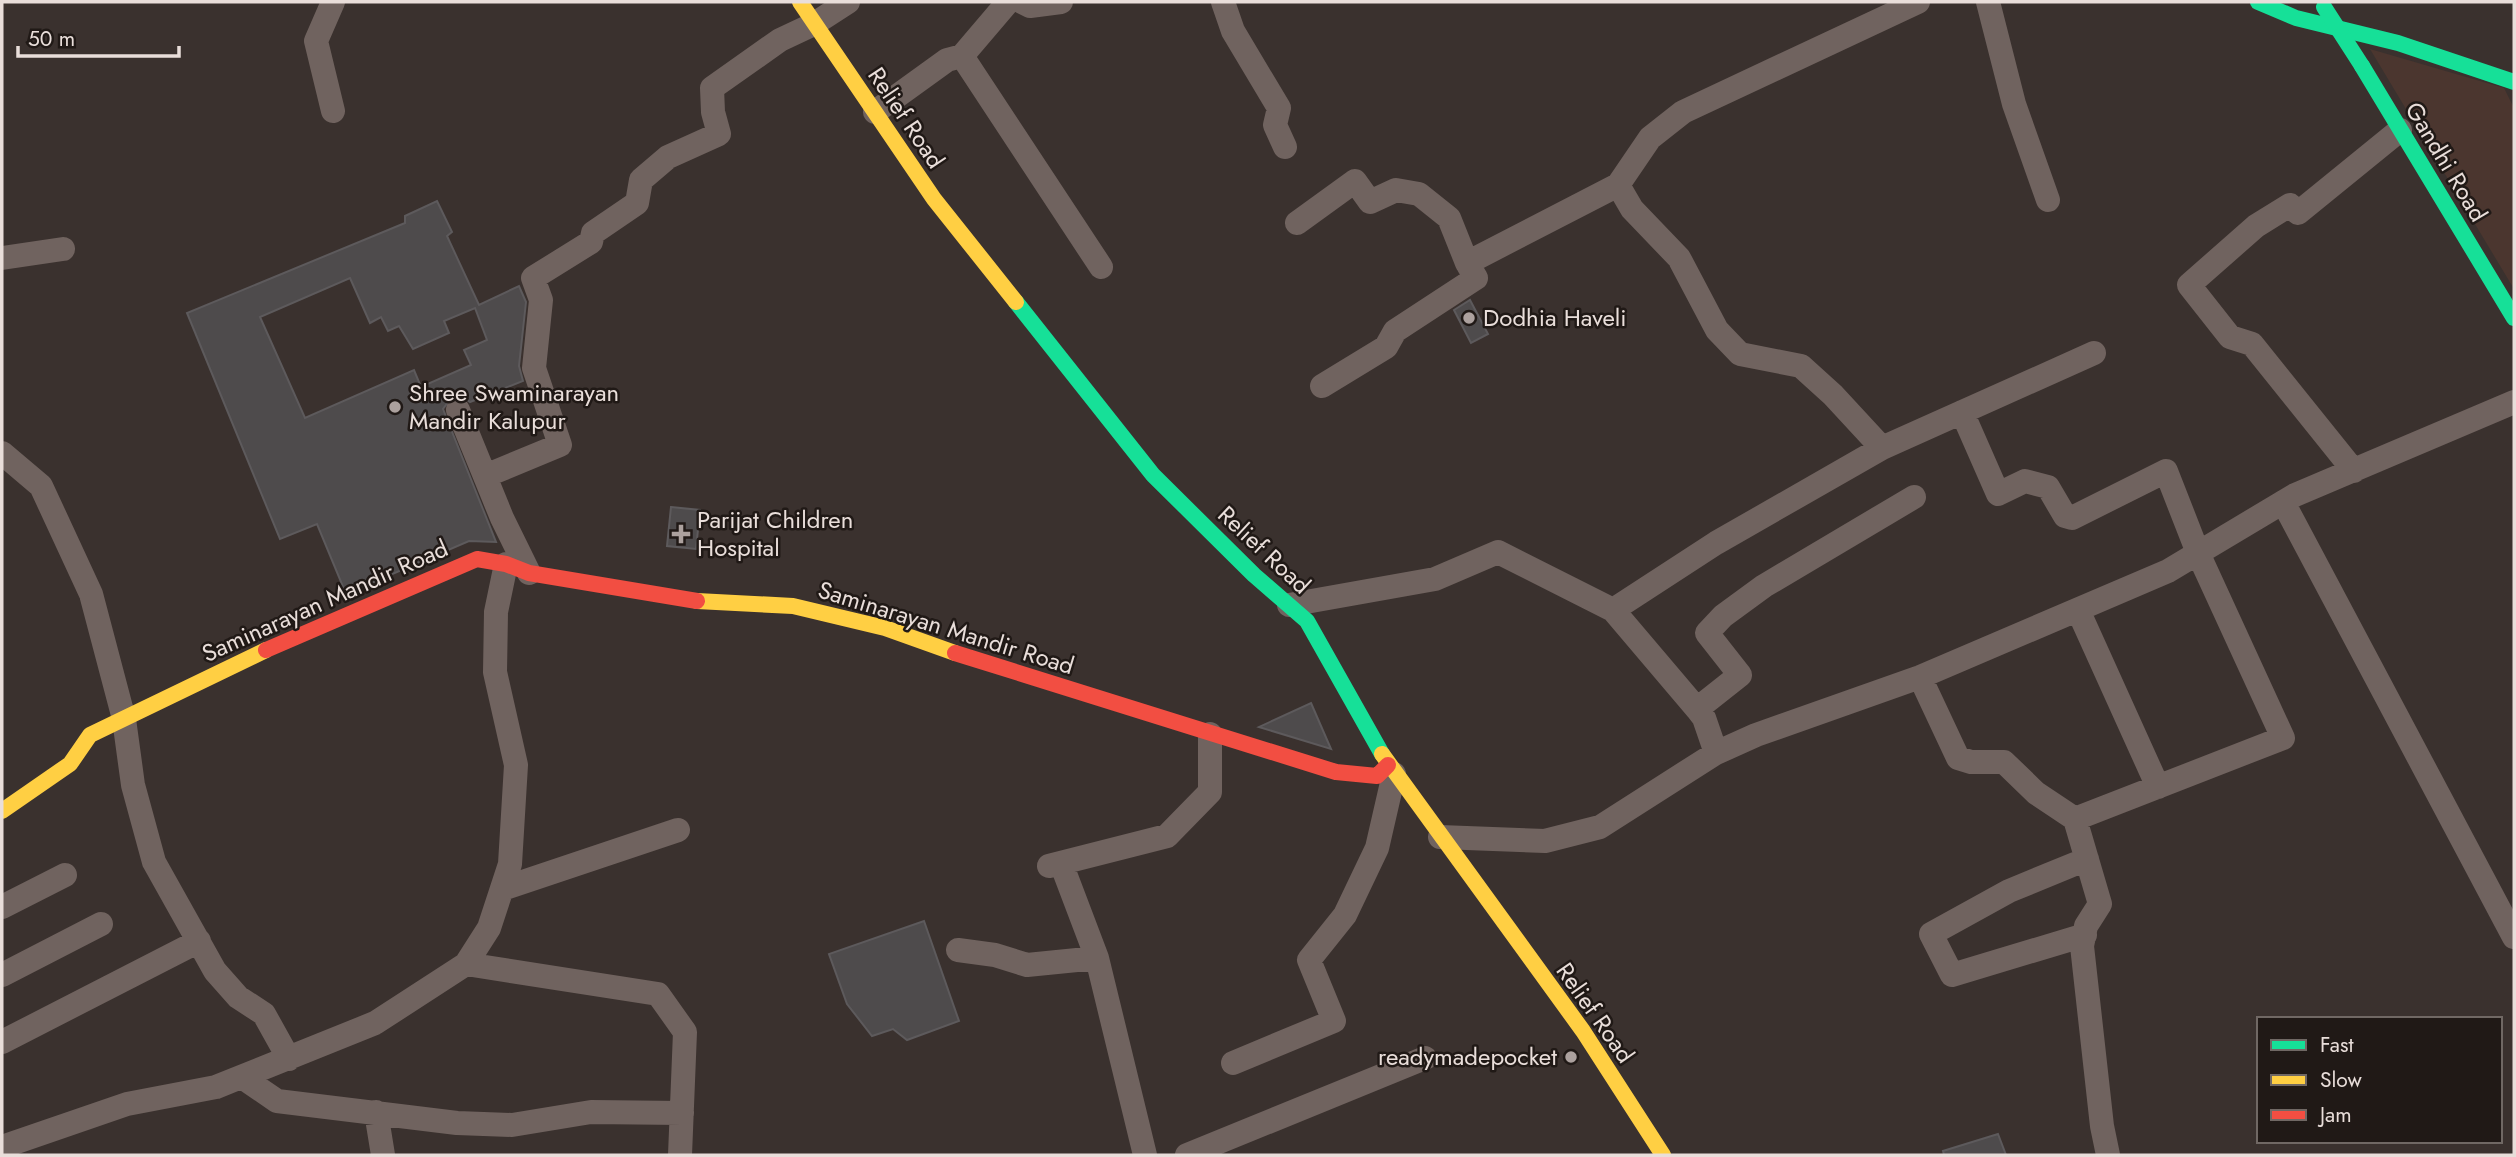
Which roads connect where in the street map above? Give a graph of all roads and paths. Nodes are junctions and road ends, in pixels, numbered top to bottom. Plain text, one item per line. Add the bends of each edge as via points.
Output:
1 (334, 2) edge
2 (800, 2) edge
3 (848, 2) edge
4 (1008, 2) edge
5 (1022, 2) edge
6 (1061, 2) edge
7 (1223, 2) edge
8 (1918, 2) edge
9 (1988, 2) edge
10 (2258, 2) edge
11 (2322, 4) edge
12 (814, 24) junction
13 (962, 56) junction
14 (2514, 83) edge
15 (333, 111) dead end
16 (875, 112) junction
17 (2400, 130) junction
18 (1285, 147) dead end
19 (1618, 185) junction
20 (2048, 200) dead end
21 (1297, 223) dead end
22 (63, 249) dead end
23 (2, 258) edge
24 (1467, 263) junction
25 (1101, 267) dead end
26 (2514, 317) edge
27 (2094, 353) dead end
28 (1322, 386) dead end
29 (2514, 402) edge
30 (457, 410) dead end
31 (1962, 412) junction
32 (1882, 447) junction
33 (2, 453) edge
34 (2354, 471) junction
35 (485, 476) junction
36 (1914, 497) dead end
37 (2283, 502) junction
38 (2198, 553) junction
39 (506, 564) junction
40 (529, 573) junction
41 (1289, 605) junction
42 (1613, 610) junction
43 (2078, 610) junction
44 (1920, 677) junction
45 (1698, 709) junction
46 (124, 719) junction
47 (1210, 734) junction
48 (1716, 753) junction
49 (1391, 770) junction
50 (2158, 787) junction
51 (2, 811) edge
52 (2075, 819) junction
53 (678, 830) dead end
54 (1440, 837) junction
55 (2087, 859) junction
56 (65, 874) dead end
57 (502, 889) junction
58 (2, 907) edge
59 (101, 924) dead end
60 (2084, 935) junction
61 (2514, 937) edge
62 (199, 941) junction
63 (958, 950) dead end
64 (1097, 958) junction
65 (466, 964) junction
66 (2, 975) edge
67 (2, 1042) edge
68 (1425, 1058) dead end
69 (289, 1059) junction
70 (1233, 1063) dead end
71 (242, 1077) junction
72 (376, 1112) junction
73 (682, 1113) junction
74 (2, 1147) edge
75 (383, 1155) edge
76 (680, 1155) edge
77 (1145, 1155) edge
78 (1187, 1155) edge
79 (1663, 1155) edge
80 (2108, 1155) edge

1 - 15 street via 316,41
2 - 12 street, Relief Road
3 - 12 street
4 - 13 street
5 - 6 street via 1030,6
7 - 18 street via 1233,31 1279,108 1275,125
8 - 19 street via 1683,112 1650,138
9 - 20 street via 2014,104
10 - 14 street via 2416,48
11 - 17 street, Gandhi Road, bridge
12 - 16 street, Relief Road
12 - 35 street via 780,40 712,88 719,134 668,157 641,180 637,203 593,233 591,242 533,278 541,300 534,368 560,445
13 - 16 street via 947,60
13 - 25 street
16 - 41 street, Relief Road via 934,199 1153,475
17 - 26 street, Gandhi Road
17 - 34 street via 2298,213 2290,205 2256,226 2189,285 2230,337 2252,344
19 - 24 street
19 - 32 street via 1633,209 1679,258 1717,330 1740,354 1801,366
21 - 24 street via 1355,181 1370,202 1396,190 1419,194 1449,218
22 - 23 street
24 - 28 street via 1476,278 1395,331 1386,347
27 - 31 street
29 - 34 street
30 - 35 street
31 - 32 street
31 - 38 street via 1998,494 2025,481 2048,487 2065,516 2072,519 2166,471
32 - 42 street via 1716,543
33 - 46 street via 41,486 92,594
34 - 37 street
35 - 40 street
36 - 45 street via 1764,586 1723,616 1707,633 1740,675
37 - 38 street
37 - 61 street
38 - 43 street
38 - 50 street via 2283,738
39 - 40 street, Saminarayan Mandir Road
39 - 46 street, Saminarayan Mandir Road via 477,559
39 - 57 street via 496,612 495,672 516,765 510,864
40 - 47 street, Saminarayan Mandir Road via 717,604 793,606 885,628
41 - 42 street via 1435,579 1498,552
41 - 49 street, Relief Road via 1307,621
42 - 45 street
43 - 44 street
43 - 50 street
44 - 48 street
44 - 52 street via 1958,758 2004,762 2036,793
45 - 48 street
46 - 51 street, Saminarayan Mandir Road via 90,735 70,764
46 - 62 street via 133,785 154,862
47 - 49 street, Saminarayan Mandir Road via 1336,772 1377,776
47 - 64 street via 1210,792 1167,836 1055,864
48 - 54 street via 1601,827 1545,841
49 - 54 street, Relief Road
49 - 70 street via 1377,849 1345,915 1309,960 1334,1021
50 - 52 street
52 - 55 street
53 - 57 street
54 - 79 street, Relief Road via 1583,1031
55 - 60 street via 2100,904
55 - 60 street via 2009,891 1931,934 1952,975
56 - 58 street
57 - 65 street via 489,928
59 - 66 street
60 - 80 street
62 - 67 street
62 - 69 street via 230,988 264,1014
63 - 64 street via 1027,965
64 - 77 street
65 - 69 street via 375,1023
65 - 73 street via 658,994 685,1032
68 - 78 street
69 - 71 street
71 - 72 street via 277,1101
71 - 74 street via 216,1087 127,1104
72 - 73 street via 512,1125 591,1112
72 - 75 street
73 - 76 street

